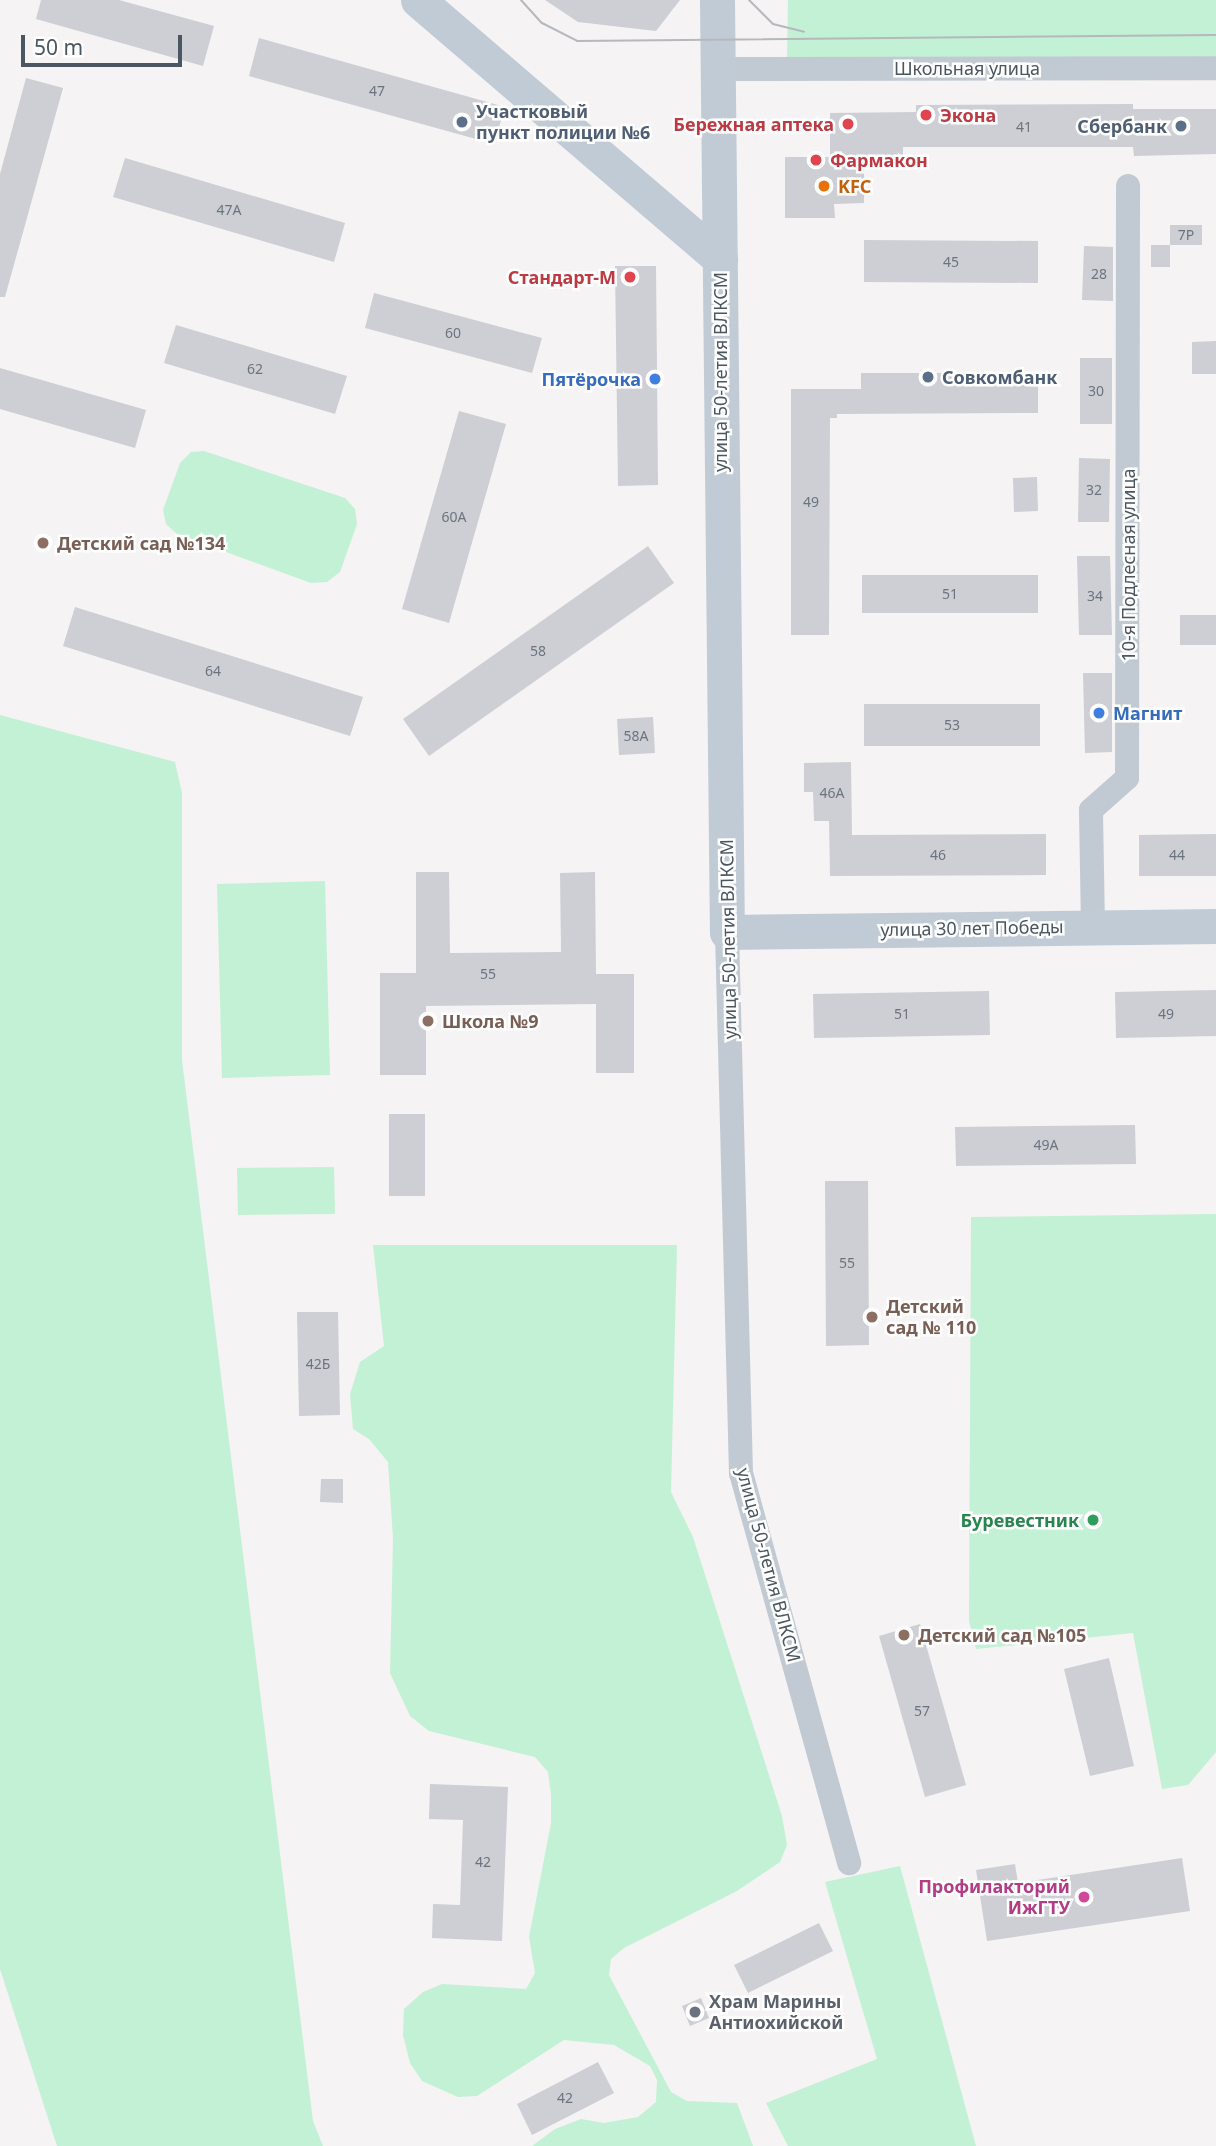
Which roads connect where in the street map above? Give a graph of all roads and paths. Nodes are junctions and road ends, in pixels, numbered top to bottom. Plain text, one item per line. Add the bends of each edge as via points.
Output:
1 (418, 0) edge
2 (717, 0) edge
3 (1216, 68) edge
4 (718, 69) junction
5 (1128, 186) dead end
6 (720, 258) junction
7 (1216, 926) edge
8 (1093, 927) junction
9 (727, 932) junction
10 (849, 1863) dead end

1 - 6 main road
2 - 4 main road, улица 50-летия ВЛКСМ
3 - 4 street, Школьная улица
4 - 6 main road, улица 50-летия ВЛКСМ
5 - 8 street, 10-я Подлесная улица via 1127,778 1091,810
6 - 9 main road, улица 50-летия ВЛКСМ
7 - 8 main road, улица 30 лет Победы
8 - 9 main road, улица 30 лет Победы
9 - 10 street, улица 50-летия ВЛКСМ via 741,1473

